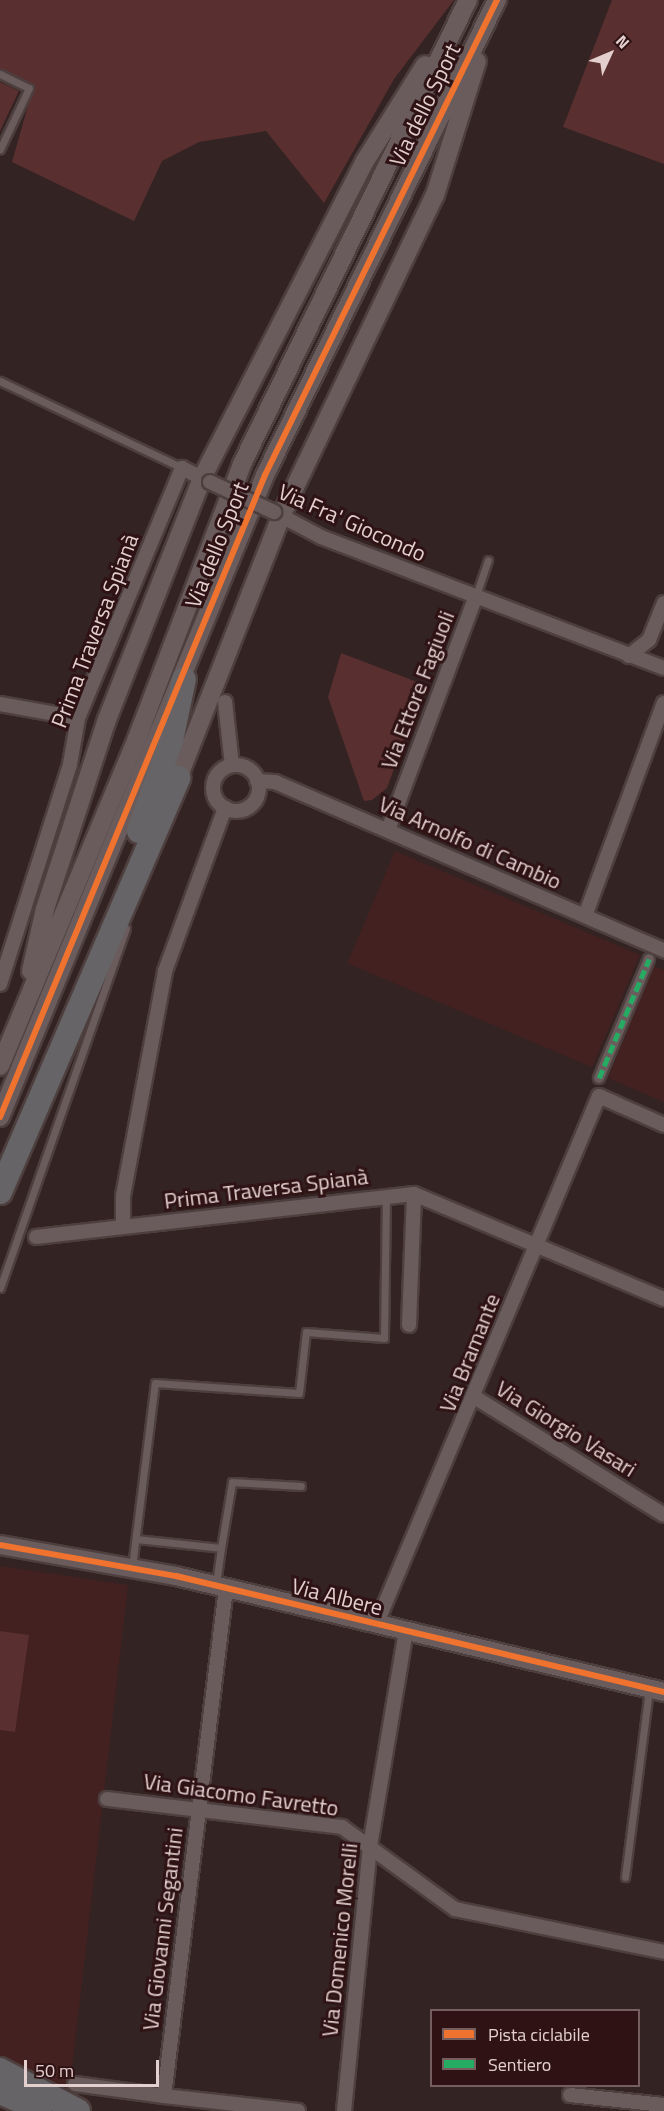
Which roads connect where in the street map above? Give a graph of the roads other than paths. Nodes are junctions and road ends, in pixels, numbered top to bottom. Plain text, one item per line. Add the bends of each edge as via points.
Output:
1 (468, 0) edge
2 (497, 0) edge
3 (0, 74) edge
4 (0, 149) edge
5 (0, 381) edge
6 (182, 468) junction
7 (206, 480) junction
8 (278, 514) junction
9 (488, 560) dead end
10 (475, 598) junction
11 (663, 606) edge
12 (629, 656) junction
13 (664, 668) edge
14 (184, 679) junction
15 (225, 702) dead end
16 (0, 704) edge
17 (664, 704) edge
18 (78, 718) junction
19 (232, 765) junction
20 (177, 778) junction
21 (257, 782) junction
22 (225, 808) junction
23 (388, 830) junction
24 (585, 916) junction
25 (664, 950) edge
26 (649, 959) dead end
27 (0, 984) edge
28 (21, 1017) junction
29 (72, 1020) junction
30 (0, 1066) edge
31 (599, 1078) dead end
32 (0, 1117) edge
33 (664, 1125) edge
34 (0, 1192) edge
35 (414, 1194) junction
36 (386, 1196) junction
37 (123, 1227) junction
38 (36, 1237) dead end
39 (536, 1245) junction
40 (0, 1288) edge
41 (664, 1299) edge
42 (409, 1325) dead end
43 (476, 1398) junction
44 (301, 1486) dead end
45 (664, 1515) edge
46 (136, 1539) junction
47 (0, 1545) edge
48 (221, 1548) junction
49 (132, 1567) junction
50 (221, 1587) junction
51 (376, 1625) junction
52 (406, 1631) junction
53 (656, 1690) edge
54 (107, 1799) dead end
55 (198, 1810) junction
56 (370, 1846) junction
57 (625, 1877) dead end
58 (664, 1952) edge
59 (0, 2070) edge
60 (75, 2084) dead end
61 (0, 2092) edge
62 (570, 2095) dead end
63 (164, 2096) junction
64 (664, 2105) edge
65 (47, 2111) edge
66 (78, 2111) edge
67 (298, 2111) edge
68 (344, 2111) edge

1 - 7 street via 365,161
1 - 28 street, Via dello Sport via 242,464 120,780
2 - 8 street via 435,195
2 - 14 street, Via dello Sport via 265,475
3 - 4 lane via 29,88
5 - 6 lane, Via Fra' Giocondo
6 - 7 street, Via Fra' Giocondo
6 - 18 street, Prima Traversa Spianà
7 - 8 street, Via Fra' Giocondo, bridge
7 - 28 street via 106,722 45,909
8 - 10 street, Via Fra' Giocondo
8 - 20 street
9 - 10 lane
10 - 12 street, Via Fra' Giocondo
10 - 23 street, Via Ettore Fagiuoli
11 - 12 street via 649,640
12 - 13 street, Via Fra' Giocondo
14 - 29 highway via 171,741
14 - 32 street, Via dello Sport
15 - 19 street
16 - 18 street
17 - 24 street
18 - 27 street, Prima Traversa Spianà via 69,764
19 - 21 street via 250,771
19 - 22 street via 220,772 213,784 215,798
20 - 29 highway
20 - 40 lane
21 - 22 street via 253,803 240,811
21 - 23 street, Via Arnolfo di Cambio via 275,782
22 - 37 street via 165,971 123,1196
23 - 24 street, Via Arnolfo di Cambio
24 - 25 street, Via Arnolfo di Cambio
26 - 31 street
28 - 30 street, Via dello Sport
29 - 34 highway
33 - 39 street, Via Bramante via 599,1096
35 - 36 street, Prima Traversa Spianà
35 - 39 street, Prima Traversa Spianà
35 - 42 street
36 - 37 street, Prima Traversa Spianà
36 - 46 lane via 384,1338 306,1332 299,1393 155,1383
37 - 38 street, Prima Traversa Spianà
39 - 41 street, Prima Traversa Spianà
39 - 43 street, Via Bramante
43 - 45 street, Via Giorgio Vasari
43 - 51 street, Via Bramante
44 - 48 lane via 232,1482
46 - 48 lane
46 - 49 lane
47 - 49 street, Via Albere
48 - 50 lane
49 - 50 street, Via Albere
50 - 51 street, Via Albere
50 - 55 street, Via Giovanni Segantini
51 - 52 street, Via Albere
52 - 53 street, Via Albere
52 - 56 street, Via Domenico Morelli
53 - 57 lane
54 - 55 street, Via Giacomo Favretto
55 - 56 street, Via Giacomo Favretto via 342,1827
55 - 63 street, Via Giovanni Segantini
56 - 58 street, Via Giacomo Favretto via 408,1880 455,1909
56 - 68 street, Via Domenico Morelli
59 - 66 highway
60 - 63 street
61 - 65 highway
62 - 64 street
63 - 67 street

